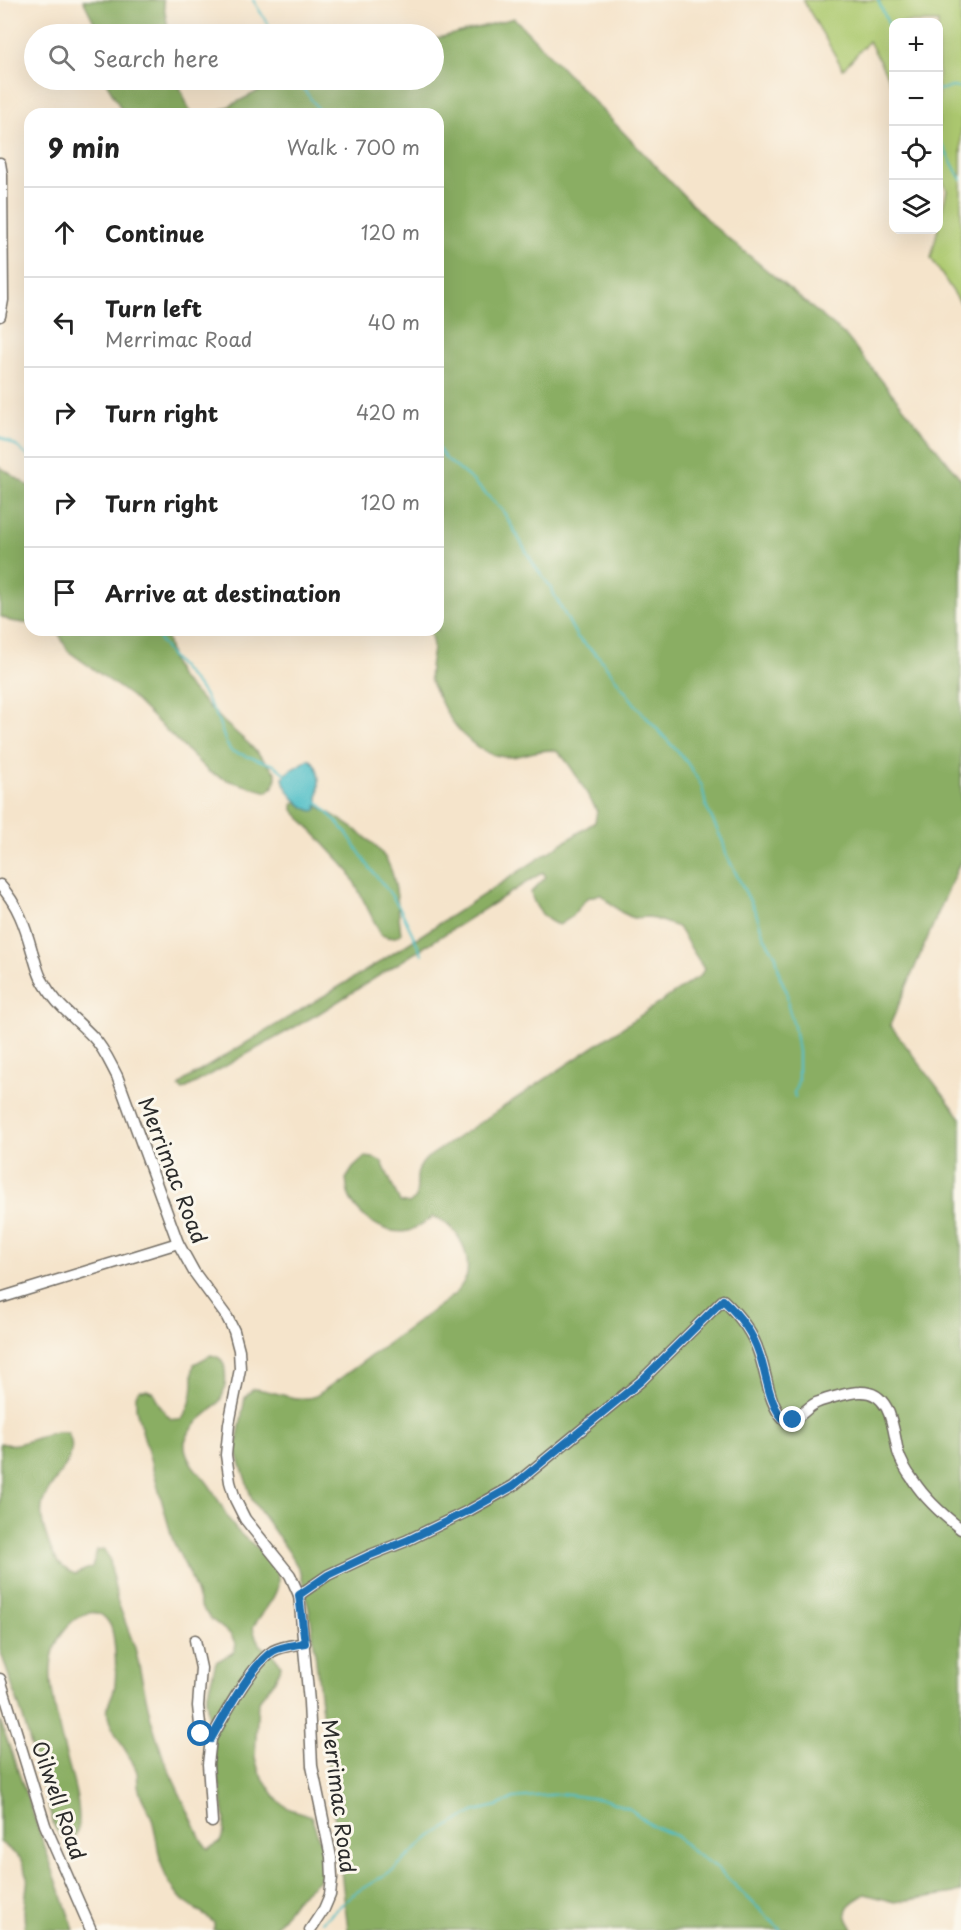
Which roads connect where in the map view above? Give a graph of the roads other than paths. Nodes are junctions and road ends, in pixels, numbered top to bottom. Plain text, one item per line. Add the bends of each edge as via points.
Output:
1 (0, 164) edge
2 (0, 316) edge
3 (0, 885) edge
4 (178, 1243) junction
5 (0, 1298) edge
6 (961, 1529) edge
7 (299, 1595) junction
8 (195, 1640) dead end
9 (305, 1643) junction
10 (0, 1679) edge
11 (211, 1739) junction
12 (212, 1821) dead end
13 (91, 1930) edge
14 (310, 1930) edge

1 - 2 street
3 - 4 street, Merrimac Road via 12,897 24,921 39,975 69,1016 104,1051 117,1076
4 - 5 street
4 - 7 street, Merrimac Road via 227,1317 239,1350 240,1370 226,1455 235,1498 245,1519 290,1575
6 - 7 street via 915,1484 898,1454 894,1423 874,1395 855,1392 815,1404 799,1417 785,1421 775,1410 759,1350 747,1326 723,1300 641,1381 513,1486 406,1541 328,1575
7 - 9 street, Merrimac Road
8 - 11 street via 201,1668 201,1734
9 - 11 street via 275,1650 264,1658
9 - 14 street, Merrimac Road via 312,1766 332,1878 330,1895
10 - 13 street, Oilwell Road via 45,1825
11 - 12 street via 208,1764

